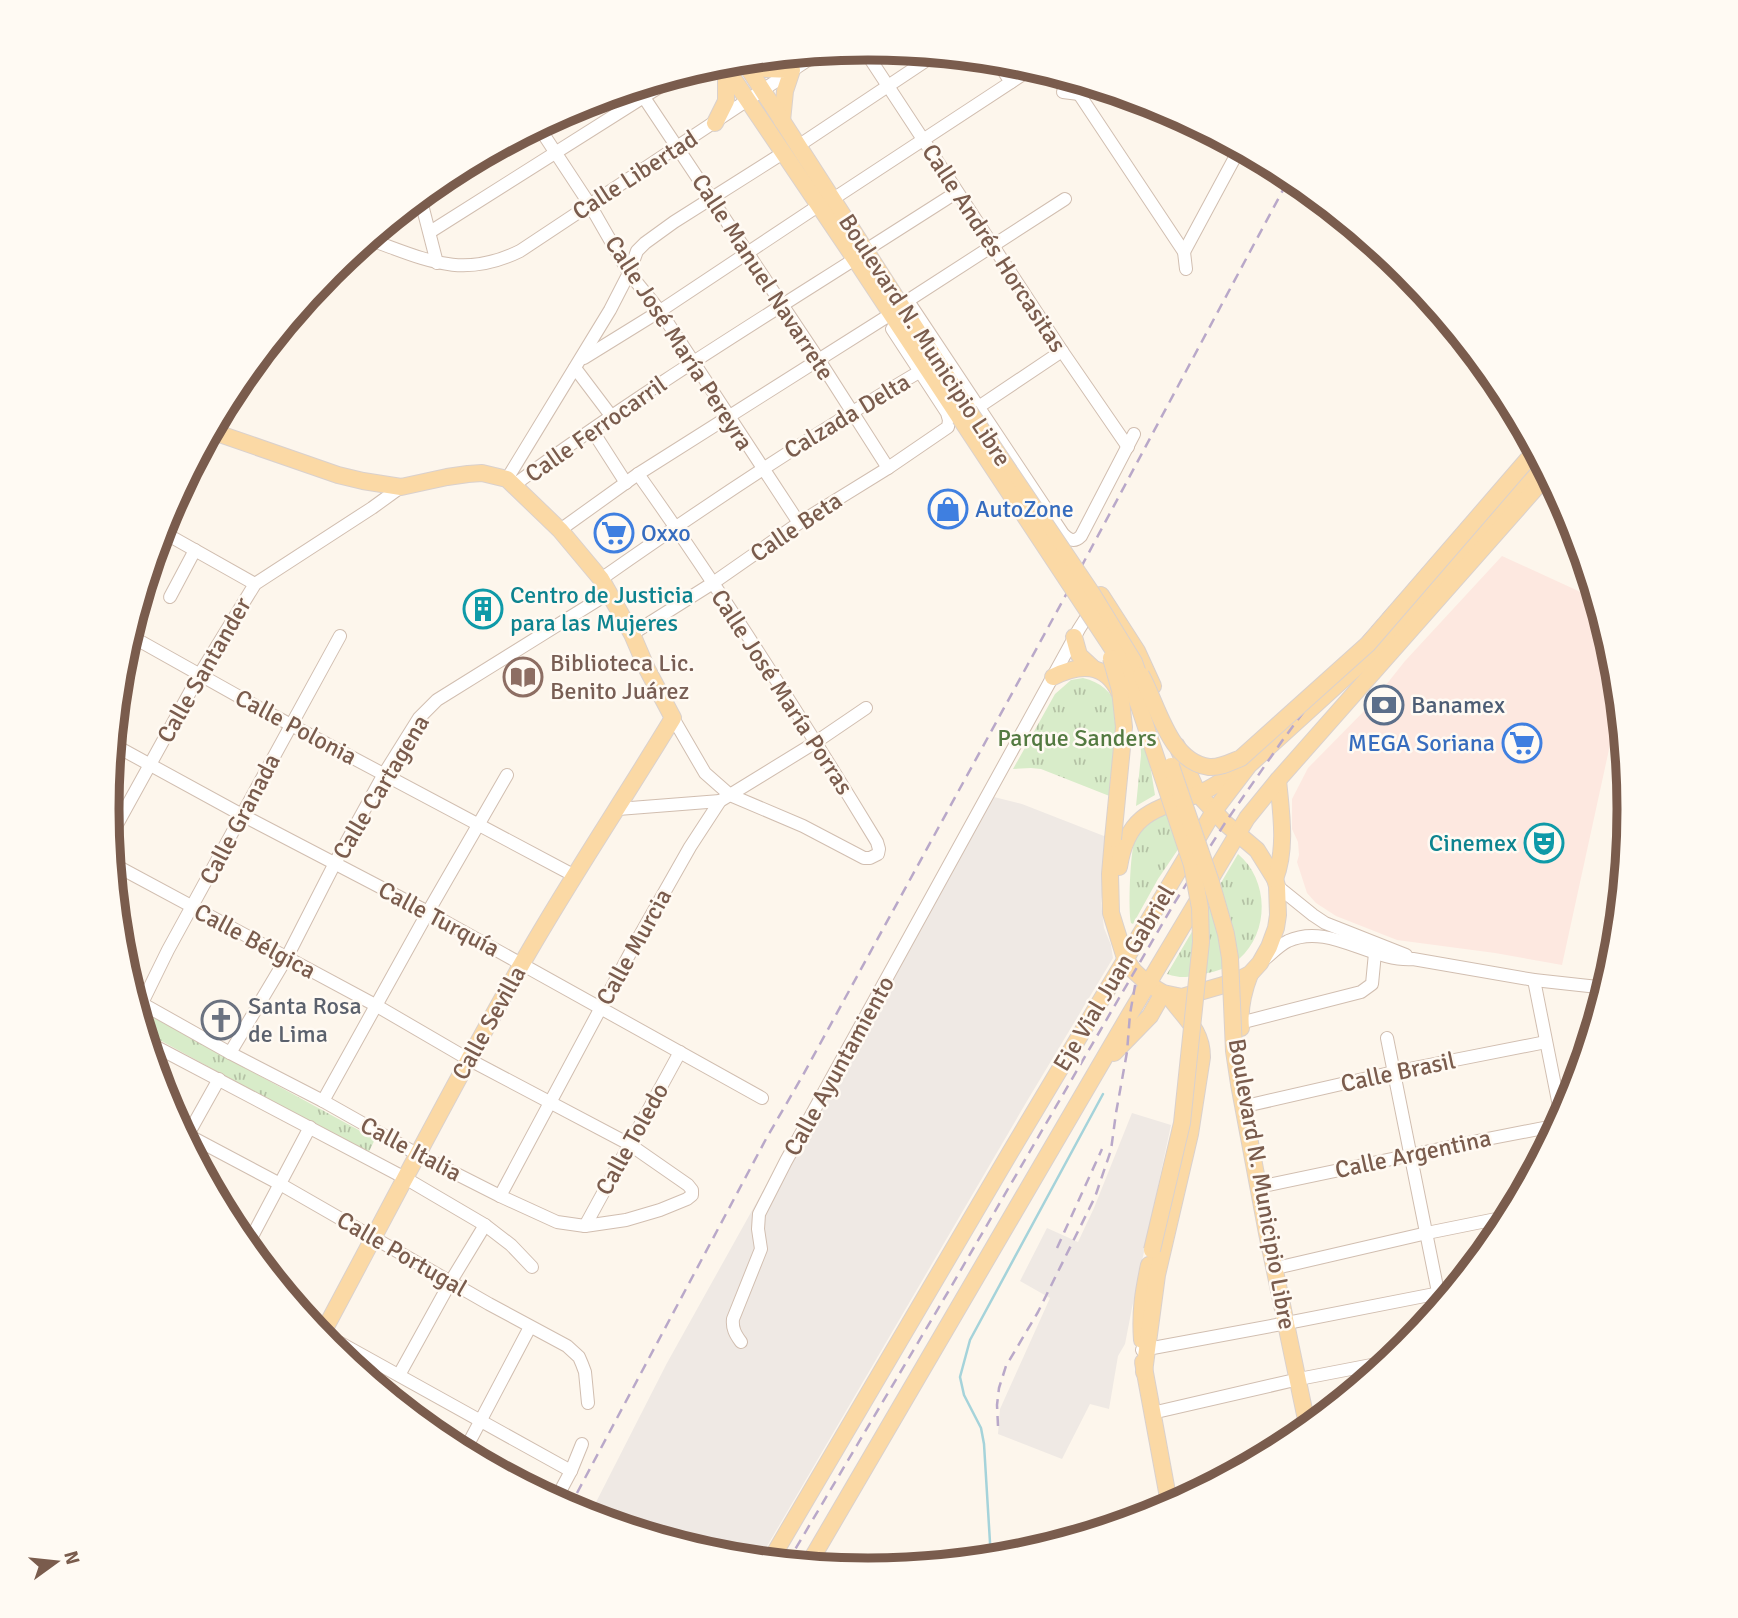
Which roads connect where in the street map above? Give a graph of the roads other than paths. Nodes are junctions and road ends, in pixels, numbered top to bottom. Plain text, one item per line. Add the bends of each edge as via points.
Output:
1 (871, 60) edge
2 (925, 62) edge
3 (803, 63) edge
4 (762, 67) edge
5 (750, 70) edge
6 (792, 70) junction
7 (1004, 72) edge
8 (729, 73) edge
9 (724, 74) edge
10 (1021, 75) edge
11 (1011, 82) junction
12 (888, 86) junction
13 (762, 90) junction
14 (1084, 91) edge
15 (1063, 92) dead end
16 (1079, 94) junction
17 (642, 95) edge
18 (632, 98) edge
19 (747, 101) junction
20 (782, 121) junction
21 (715, 123) junction
22 (544, 134) edge
23 (923, 140) junction
24 (677, 147) junction
25 (790, 149) junction
26 (556, 153) junction
27 (1236, 156) edge
28 (957, 192) junction
29 (712, 199) junction
30 (1065, 199) dead end
31 (825, 202) junction
32 (590, 205) junction
33 (423, 207) edge
34 (429, 232) junction
35 (378, 242) edge
36 (993, 247) junction
37 (747, 252) junction
38 (1184, 252) junction
39 (861, 255) junction
40 (437, 263) junction
41 (1186, 269) dead end
42 (629, 273) junction
43 (783, 305) junction
44 (896, 309) junction
45 (660, 311) junction
46 (1062, 351) junction
47 (819, 360) junction
48 (694, 362) junction
49 (578, 364) junction
50 (919, 372) junction
51 (851, 412) junction
52 (964, 412) junction
53 (728, 416) junction
54 (612, 417) junction
55 (592, 430) junction
56 (220, 434) edge
57 (1134, 434) dead end
58 (1128, 447) junction
59 (1532, 461) edge
60 (1532, 461) edge
61 (762, 468) junction
62 (888, 468) junction
63 (638, 474) junction
64 (1542, 481) edge
65 (511, 482) junction
66 (626, 483) junction
67 (401, 487) junction
68 (799, 523) junction
69 (676, 527) junction
70 (560, 530) junction
71 (171, 537) edge
72 (195, 550) junction
73 (713, 583) junction
74 (255, 584) junction
75 (605, 586) junction
76 (1101, 595) joint
77 (170, 597) dead end
78 (1100, 629) junction
79 (632, 634) junction
80 (340, 636) dead end
81 (1074, 637) junction
82 (139, 640) edge
83 (1134, 662) junction
84 (1093, 668) junction
85 (200, 674) junction
86 (1053, 677) junction
87 (866, 708) dead end
88 (673, 718) junction
89 (292, 724) junction
90 (816, 742) junction
91 (122, 749) edge
92 (149, 764) junction
93 (1249, 765) junction
94 (1186, 768) junction
95 (384, 774) junction
96 (506, 775) dead end
97 (1226, 777) junction
98 (1278, 780) junction
99 (1198, 794) junction
100 (725, 798) junction
101 (618, 808) junction
102 (1214, 811) junction
103 (242, 815) junction
104 (119, 819) edge
105 (478, 825) junction
106 (1238, 833) junction
107 (1120, 858) junction
108 (335, 863) junction
109 (122, 869) edge
110 (575, 876) junction
111 (1276, 882) junction
112 (192, 908) junction
113 (428, 912) junction
114 (1116, 926) junction
115 (1375, 953) junction
116 (287, 957) junction
117 (1125, 958) junction
118 (1413, 959) junction
119 (522, 964) junction
120 (1255, 968) junction
121 (1534, 980) junction
122 (1148, 984) junction
123 (1597, 987) edge
124 (143, 993) edge
125 (1166, 994) junction
126 (146, 1005) edge
127 (377, 1006) junction
128 (601, 1009) junction
129 (1240, 1023) junction
130 (1387, 1038) dead end
131 (1546, 1042) junction
132 (158, 1047) edge
133 (680, 1052) junction
134 (230, 1053) junction
135 (468, 1059) junction
136 (1104, 1060) junction
137 (1394, 1072) junction
138 (219, 1079) junction
139 (762, 1097) dead end
140 (323, 1101) junction
141 (550, 1102) junction
142 (1558, 1102) edge
143 (1250, 1105) junction
144 (191, 1126) edge
145 (1547, 1127) edge
146 (310, 1128) junction
147 (198, 1142) edge
148 (629, 1144) junction
149 (417, 1154) junction
150 (1411, 1155) junction
151 (405, 1178) junction
152 (280, 1184) junction
153 (688, 1185) joint
154 (1268, 1185) junction
155 (500, 1196) junction
156 (1496, 1219) edge
157 (485, 1225) junction
158 (585, 1226) junction
159 (1427, 1233) junction
160 (253, 1235) edge
161 (373, 1238) junction
162 (1275, 1263) junction
163 (532, 1267) dead end
164 (451, 1281) junction
165 (1442, 1292) edge
166 (1438, 1293) junction
167 (1439, 1296) edge
168 (325, 1324) edge
169 (1287, 1324) junction
170 (530, 1327) junction
171 (741, 1342) dead end
172 (349, 1348) edge
173 (1145, 1349) junction
174 (1372, 1365) edge
175 (399, 1375) junction
176 (1299, 1379) junction
177 (588, 1403) dead end
178 (1152, 1413) junction
179 (1306, 1417) edge
180 (480, 1421) junction
181 (469, 1442) edge
182 (582, 1444) dead end
183 (571, 1471) junction
184 (560, 1491) edge
185 (1168, 1496) edge
186 (776, 1553) edge
187 (813, 1556) edge

1 - 12 street, Calle Andrés Horcasitas
2 - 12 street
3 - 6 street, Calle Libertad
4 - 6 main road
5 - 13 main road, Boulevard N. Municipio Libre
6 - 13 street, Calle Libertad
6 - 20 main road
7 - 11 street
8 - 19 main road, Boulevard N. Municipio Libre
9 - 21 main road via 726,101
10 - 11 street
11 - 23 street
12 - 23 street, Calle Andrés Horcasitas
12 - 25 street
13 - 19 street, Calle Libertad
13 - 20 main road, Boulevard N. Municipio Libre
14 - 16 street
15 - 16 street
16 - 38 street
17 - 24 street, Calle Manuel Navarrete
18 - 26 street
19 - 21 street, Calle Libertad
19 - 25 main road, Boulevard N. Municipio Libre
20 - 25 main road, Boulevard N. Municipio Libre
21 - 24 street, Calle Libertad
22 - 26 street, Calle José María Pereyra
23 - 28 street, Calle Andrés Horcasitas
23 - 31 street
24 - 29 street, Calle Manuel Navarrete
24 - 32 street, Calle Libertad
25 - 29 street
25 - 31 main road, Boulevard N. Municipio Libre
26 - 32 street, Calle José María Pereyra
26 - 34 street
27 - 38 street
28 - 36 street, Calle Andrés Horcasitas
28 - 39 street, Calle Ferrocarril
29 - 37 street, Calle Manuel Navarrete
29 - 42 street via 636,251
30 - 36 street
31 - 37 street
31 - 39 main road, Boulevard N. Municipio Libre
32 - 40 street, Calle Libertad via 520,251 496,261 469,266
32 - 42 street, Calle José María Pereyra
33 - 34 street
34 - 40 street
35 - 40 street, Calle Libertad
36 - 44 street
36 - 46 street, Calle Andrés Horcasitas
37 - 43 street, Calle Manuel Navarrete
37 - 45 street
38 - 41 street
39 - 43 street, Calle Ferrocarril
39 - 44 main road, Boulevard N. Municipio Libre
42 - 45 street, Calle José María Pereyra
42 - 49 street
43 - 47 street, Calle Manuel Navarrete
43 - 48 street, Calle Ferrocarril
44 - 47 street
44 - 50 street
44 - 52 main road, Boulevard N. Municipio Libre
45 - 48 street, Calle José María Pereyra
45 - 49 street
46 - 52 street, Calle Beta
46 - 58 street, Calle Andrés Horcasitas
47 - 51 street, Calle Manuel Navarrete
47 - 53 street
48 - 53 street, Calle José María Pereyra
48 - 54 street, Calle Ferrocarril
49 - 54 street
49 - 65 street
50 - 51 street, Calzada Delta
50 - 52 street
51 - 61 street, Calzada Delta
51 - 62 street, Calle Manuel Navarrete
52 - 58 street via 1073,541 1081,536
52 - 62 street, Calle Beta
52 - 78 main road, Boulevard N. Municipio Libre, bridge
52 - 83 main road, Boulevard N. Municipio Libre, bridge via 1091,592
53 - 61 street, Calle José María Pereyra
53 - 63 street
54 - 55 street, Calle Ferrocarril
55 - 65 street, Calle Ferrocarril
55 - 66 street
56 - 67 main road via 338,475
57 - 58 street
59 - 83 main road, bridge via 1368,644 1241,758 1209,766 1185,755 1167,733
60 - 93 main road, Eje Vial Juan Gabriel via 1382,643
61 - 68 street, Calle José María Pereyra
61 - 69 street, Calzada Delta
62 - 68 street, Calle Beta
63 - 66 street
63 - 69 street, Calle José María Porras
64 - 98 main road, Eje Vial Juan Gabriel
65 - 67 main road via 482,473
65 - 70 main road
66 - 70 street
67 - 74 street, Calle Santander
68 - 73 street, Calle Beta
69 - 73 street, Calle José María Porras
69 - 75 street, Calzada Delta
70 - 75 main road
71 - 72 street
72 - 74 street
72 - 77 street
73 - 79 street, Calle Beta
73 - 90 street, Calle José María Porras
74 - 85 street, Calle Santander
75 - 79 main road
75 - 95 street, Calle Cartagena via 437,700 419,718
76 - 81 street
76 - 94 main road via 1137,651
78 - 114 main road, bridge via 1114,669 1124,727 1110,874
78 - 173 main road, Boulevard N. Municipio Libre, bridge via 1139,706 1192,865 1200,908 1201,954 1182,1123 1142,1299
79 - 88 main road
80 - 89 street, Calle Granada
81 - 84 main road via 1079,655
81 - 86 street
82 - 85 street, Calle Polonia
83 - 162 main road, Boulevard N. Municipio Libre, bridge via 1226,933 1238,1084
84 - 86 main road
84 - 107 main road via 1115,683 1127,717
85 - 89 street, Calle Polonia
85 - 92 street, Calle Santander
86 - 171 street, Calle Ayuntamiento via 759,1214 761,1249 732,1325
87 - 90 street, Calle Murcia
88 - 100 street
88 - 101 main road, Calle Sevilla
89 - 95 street, Calle Polonia
89 - 103 street, Calle Granada
90 - 100 street, Calle Murcia
90 - 100 street, Calle José María Porras via 877,842 878,854 864,858 803,826
91 - 92 street, Calle Turquía
92 - 103 street, Calle Turquía
92 - 104 street, Calle Santander
93 - 97 main road
93 - 102 main road, Eje Vial Juan Gabriel
94 - 97 main road
94 - 99 main road
95 - 105 street, Calle Polonia
95 - 108 street, Calle Cartagena
96 - 105 street
97 - 99 main road
98 - 106 main road, Eje Vial Juan Gabriel
98 - 111 main road via 1283,846
99 - 102 main road
99 - 107 main road via 1146,815 1126,838
100 - 101 street
100 - 128 street, Calle Murcia via 658,903
101 - 110 main road, Calle Sevilla
102 - 106 main road
102 - 117 main road, Eje Vial Juan Gabriel
103 - 108 street, Calle Turquía
103 - 112 street, Calle Granada
105 - 110 street, Calle Polonia
105 - 113 street
106 - 111 main road via 1256,850
106 - 122 main road, Eje Vial Juan Gabriel
107 - 114 main road
108 - 113 street, Calle Turquía
108 - 116 street, Calle Cartagena
109 - 112 street, Calle Bélgica
110 - 119 main road, Calle Sevilla
111 - 118 street via 1325,923
111 - 120 main road via 1276,928
112 - 116 street, Calle Bélgica
112 - 124 street, Calle Granada
113 - 119 street, Calle Turquía
113 - 127 street
114 - 117 main road
115 - 118 street
115 - 120 street via 1311,935 1288,941
115 - 129 street via 1372,984 1361,992
116 - 127 street, Calle Bélgica
116 - 134 street, Calle Cartagena
117 - 122 main road
117 - 186 main road, Eje Vial Juan Gabriel
118 - 121 street
119 - 128 street, Calle Turquía
119 - 135 main road, Calle Sevilla
120 - 125 main road via 1234,982 1193,995
120 - 129 main road via 1243,992
121 - 123 street
121 - 131 street
122 - 125 main road
122 - 136 main road, Eje Vial Juan Gabriel
125 - 136 main road
125 - 173 main road via 1199,1037 1202,1057
126 - 134 street, Calle Italia
127 - 135 street, Calle Bélgica
127 - 140 street
128 - 133 street, Calle Turquía
128 - 141 street, Calle Murcia
129 - 143 main road
130 - 137 street
131 - 137 street, Calle Brasil
131 - 142 street
132 - 138 street, Calle Italia
133 - 139 street, Calle Turquía
133 - 148 street, Calle Toledo
134 - 140 street, Calle Italia
135 - 141 street, Calle Bélgica
135 - 149 main road, Calle Sevilla
136 - 187 main road, Eje Vial Juan Gabriel
137 - 143 street, Calle Brasil
137 - 150 street
138 - 144 street
138 - 146 street, Calle Italia
140 - 149 street, Calle Italia
141 - 148 street, Calle Bélgica
141 - 155 street, Calle Murcia
143 - 154 main road
145 - 150 street, Calle Argentina
146 - 151 street, Calle Italia
146 - 152 street
147 - 152 street, Calle Portugal
148 - 153 street, Calle Bélgica
148 - 158 street, Calle Toledo
149 - 151 main road, Calle Sevilla
149 - 155 street, Calle Italia
150 - 154 street, Calle Argentina
150 - 159 street
151 - 157 street, Calle Italia
151 - 161 main road, Calle Sevilla
152 - 160 street
152 - 161 street, Calle Portugal
153 - 158 street, Calle Italia via 690,1197 667,1208
154 - 162 main road via 1277,1241
155 - 158 street, Calle Italia via 557,1222
156 - 159 street
157 - 163 street, Calle Italia
157 - 164 street
159 - 162 street
159 - 166 street
161 - 164 street, Calle Portugal
161 - 168 main road, Calle Sevilla
162 - 169 main road, Boulevard N. Municipio Libre
164 - 170 street, Calle Portugal
164 - 175 street
165 - 166 street
166 - 167 street
166 - 169 street
169 - 173 street
169 - 176 main road, Boulevard N. Municipio Libre
170 - 177 street, Calle Portugal via 579,1357
170 - 180 street
172 - 175 street
173 - 178 main road
174 - 176 street
175 - 180 street
176 - 178 street
176 - 179 main road, Boulevard N. Municipio Libre
178 - 185 main road
180 - 181 street
180 - 183 street
182 - 183 street
183 - 184 street

